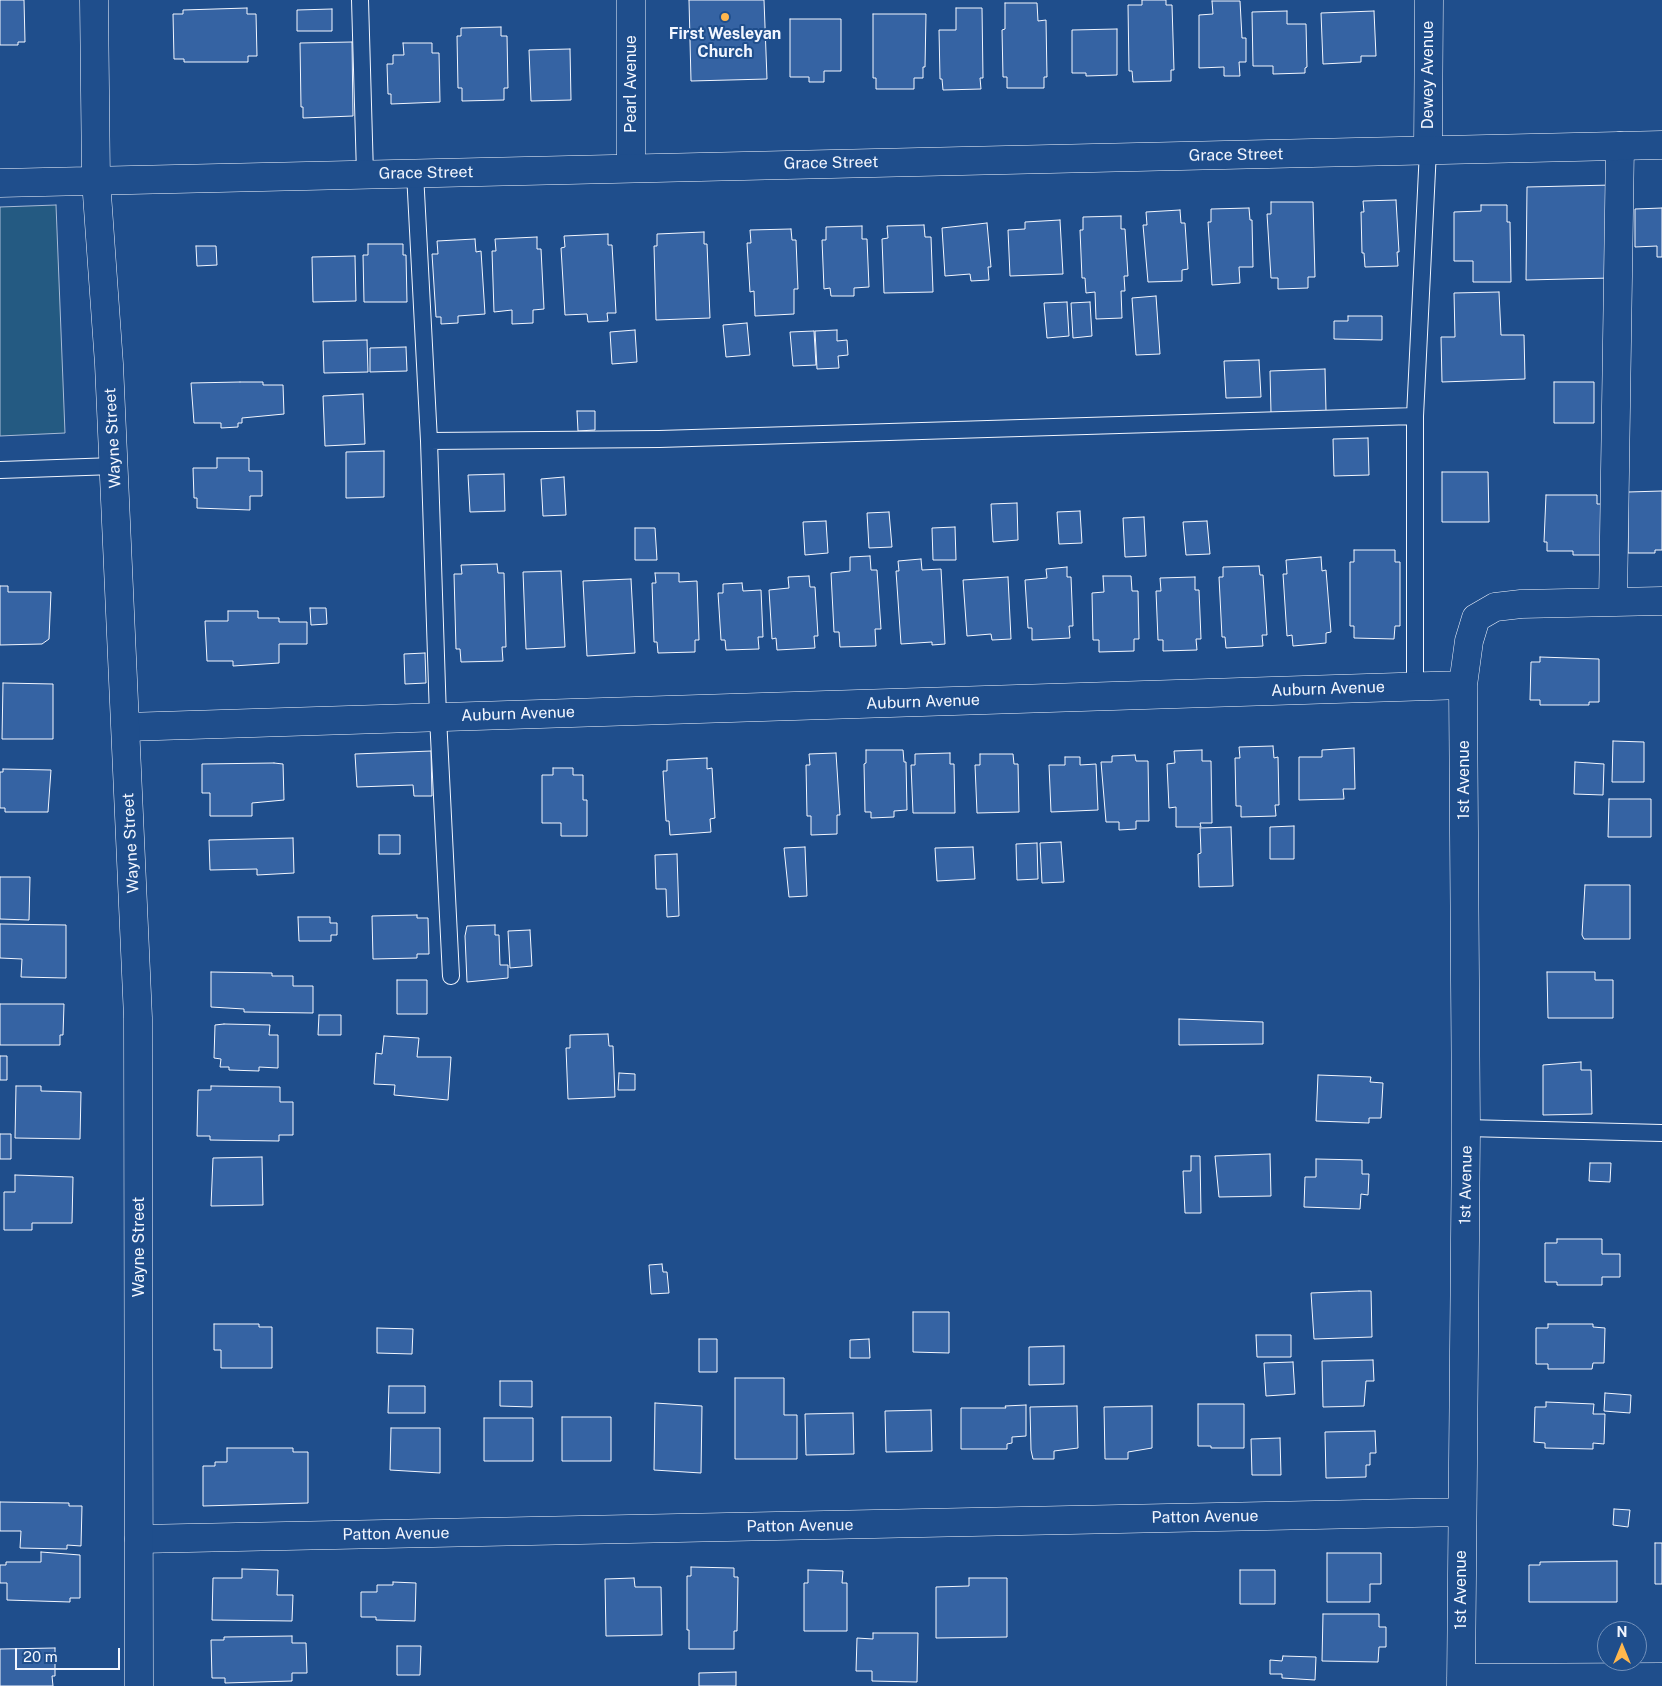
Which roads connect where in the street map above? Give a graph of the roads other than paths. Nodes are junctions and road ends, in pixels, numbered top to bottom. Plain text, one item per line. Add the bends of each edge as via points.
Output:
1 (94, 0) edge
2 (360, 0) edge
3 (631, 0) edge
4 (1429, 0) edge
5 (1662, 145) edge
6 (1620, 146) junction
7 (1428, 150) junction
8 (631, 168) junction
9 (415, 173) junction
10 (366, 174) junction
11 (96, 180) junction
12 (0, 183) edge
13 (1415, 416) junction
14 (429, 441) junction
15 (114, 466) junction
16 (0, 470) edge
17 (1662, 601) edge
18 (1612, 602) junction
19 (1463, 685) junction
20 (1415, 686) junction
21 (438, 717) junction
22 (126, 727) junction
23 (451, 976) dead end
24 (1466, 1128) junction
25 (1662, 1133) edge
26 (1462, 1512) junction
27 (139, 1539) junction
28 (1662, 1677) edge
29 (1461, 1682) edge
30 (139, 1686) edge

1 - 11 street, Wayne Street
2 - 10 lane
3 - 8 street, Pearl Avenue
4 - 7 street, Dewey Avenue
5 - 6 street, Grace Street
6 - 7 street, Grace Street
6 - 18 street
7 - 8 street, Grace Street
7 - 13 lane
8 - 9 street, Grace Street
9 - 10 street, Grace Street
9 - 14 lane
10 - 11 street, Grace Street
11 - 12 street, Grace Street
11 - 15 street, Wayne Street
13 - 14 lane via 660,440
13 - 20 lane
14 - 21 lane
15 - 16 lane
15 - 22 street, Wayne Street
17 - 18 street
18 - 19 street via 1495,607 1476,618
19 - 20 street, Auburn Avenue
19 - 24 street, 1st Avenue
20 - 21 street, Auburn Avenue
21 - 22 street, Auburn Avenue
21 - 23 lane
22 - 27 street, Wayne Street via 138,1018
24 - 25 lane
24 - 26 street, 1st Avenue
26 - 27 street, Patton Avenue
26 - 29 street, 1st Avenue
27 - 30 street, Wayne Street
28 - 29 street

